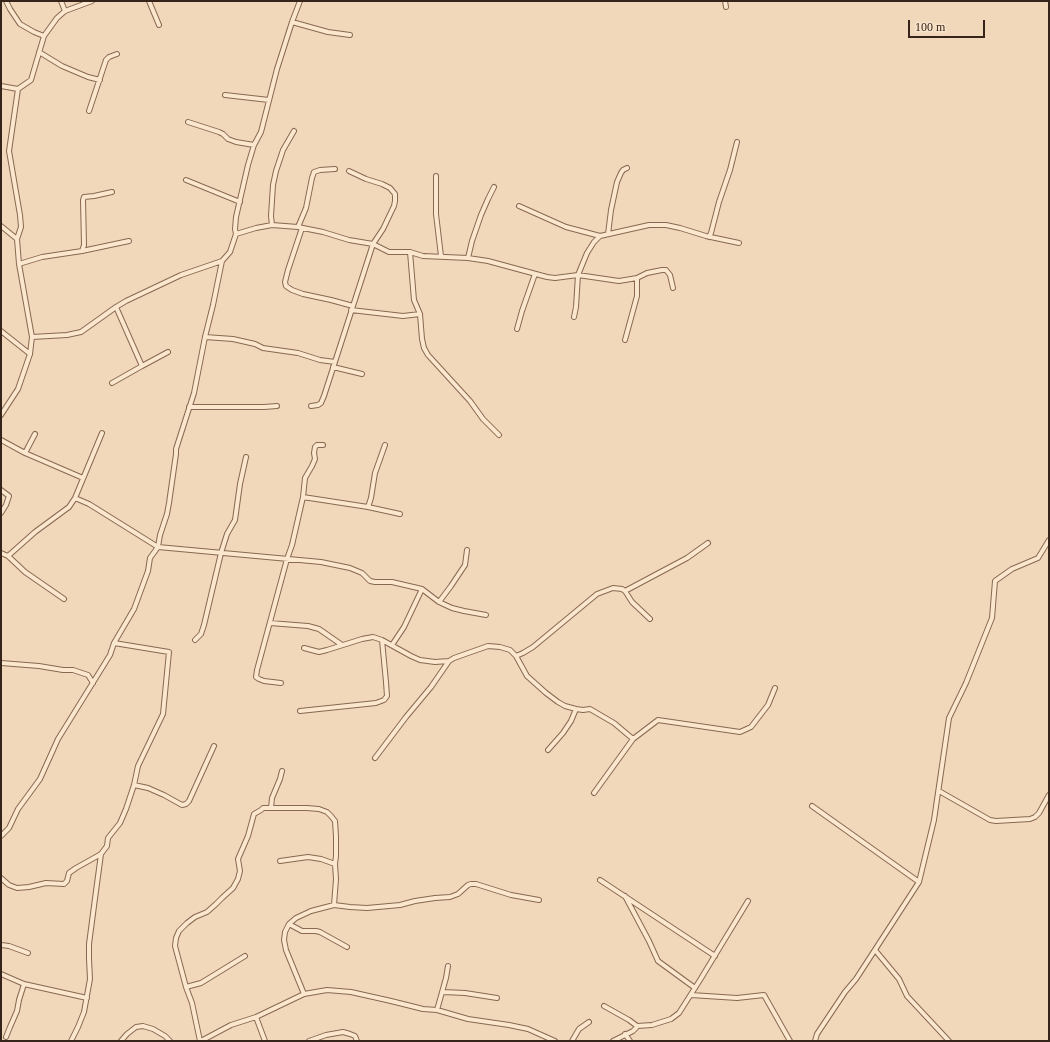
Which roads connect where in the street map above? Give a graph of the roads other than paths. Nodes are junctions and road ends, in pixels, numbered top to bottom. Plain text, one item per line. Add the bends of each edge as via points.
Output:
1 (6, 1) edge
2 (61, 1) edge
3 (90, 1) edge
4 (149, 1) edge
5 (300, 1) edge
6 (725, 1) edge
7 (726, 7) dead end
8 (65, 11) junction
9 (292, 22) junction
10 (159, 25) dead end
11 (350, 35) dead end
12 (44, 36) junction
13 (39, 52) junction
14 (117, 54) dead end
15 (100, 80) junction
16 (1, 86) edge
17 (18, 88) junction
18 (225, 95) dead end
19 (269, 100) junction
20 (88, 110) dead end
21 (188, 122) dead end
22 (294, 131) dead end
23 (736, 142) dead end
24 (254, 145) junction
25 (627, 168) dead end
26 (335, 169) dead end
27 (349, 171) dead end
28 (436, 176) dead end
29 (186, 180) dead end
30 (494, 187) dead end
31 (112, 192) dead end
32 (240, 202) junction
33 (518, 206) dead end
34 (272, 225) junction
35 (1, 226) edge
36 (300, 227) junction
37 (236, 234) junction
38 (608, 234) junction
39 (600, 236) junction
40 (709, 237) junction
41 (17, 239) junction
42 (129, 240) dead end
43 (739, 243) dead end
44 (373, 244) junction
45 (82, 251) junction
46 (410, 252) junction
47 (441, 256) junction
48 (468, 258) junction
49 (222, 261) junction
50 (19, 264) junction
51 (535, 274) junction
52 (578, 275) junction
53 (637, 278) junction
54 (673, 288) dead end
55 (116, 307) junction
56 (352, 308) junction
57 (420, 314) junction
58 (574, 317) dead end
59 (517, 329) dead end
60 (1, 331) edge
61 (32, 337) junction
62 (204, 337) junction
63 (625, 340) dead end
64 (168, 352) dead end
65 (30, 354) junction
66 (335, 362) junction
67 (142, 366) junction
68 (333, 367) junction
69 (362, 374) dead end
70 (112, 383) dead end
71 (277, 406) dead end
72 (311, 406) dead end
73 (189, 407) junction
74 (1, 414) edge
75 (102, 433) dead end
76 (36, 434) dead end
77 (499, 435) dead end
78 (1, 440) edge
79 (323, 445) dead end
80 (385, 445) dead end
81 (25, 453) junction
82 (246, 457) dead end
83 (83, 478) junction
84 (1, 490) edge
85 (303, 497) junction
86 (75, 498) junction
87 (368, 507) junction
88 (1, 513) edge
89 (400, 514) dead end
90 (1049, 540) edge
91 (708, 543) dead end
92 (158, 547) junction
93 (467, 550) dead end
94 (1, 553) edge
95 (221, 553) junction
96 (8, 556) junction
97 (287, 559) junction
98 (422, 589) junction
99 (625, 591) junction
100 (64, 599) dead end
101 (439, 602) junction
102 (486, 615) dead end
103 (650, 619) dead end
104 (270, 623) junction
105 (196, 640) dead end
106 (382, 640) junction
107 (114, 643) junction
108 (342, 645) junction
109 (392, 645) junction
110 (304, 648) dead end
111 (516, 656) junction
112 (449, 661) junction
113 (1, 663) edge
114 (93, 683) junction
115 (281, 683) dead end
116 (775, 688) dead end
117 (576, 708) junction
118 (300, 711) dead end
119 (633, 739) junction
120 (214, 746) dead end
121 (548, 750) dead end
122 (375, 758) dead end
123 (282, 771) dead end
124 (134, 785) junction
125 (939, 791) junction
126 (594, 793) dead end
127 (1048, 798) edge
128 (812, 806) dead end
129 (271, 808) junction
130 (1, 836) edge
131 (101, 854) junction
132 (280, 861) dead end
133 (335, 864) junction
134 (1, 878) edge
135 (600, 880) dead end
136 (919, 882) junction
137 (625, 896) junction
138 (540, 900) dead end
139 (748, 901) dead end
140 (334, 905) junction
141 (289, 924) junction
142 (1, 945) edge
143 (347, 947) dead end
144 (874, 950) junction
145 (28, 952) dead end
146 (245, 956) dead end
147 (715, 956) junction
148 (448, 966) dead end
149 (1, 974) edge
150 (24, 984) junction
151 (186, 987) junction
152 (695, 988) junction
153 (443, 992) junction
154 (304, 994) junction
155 (691, 995) junction
156 (87, 998) junction
157 (497, 998) dead end
158 (604, 1006) dead end
159 (437, 1010) junction
160 (256, 1017) junction
161 (589, 1022) dead end
162 (637, 1026) junction
163 (625, 1034) junction
164 (6, 1037) dead end
165 (71, 1041) edge
166 (121, 1041) edge
167 (170, 1041) edge
168 (200, 1041) edge
169 (265, 1041) edge
170 (310, 1041) edge
171 (357, 1041) edge
172 (555, 1041) edge
173 (572, 1041) edge
174 (613, 1041) edge
175 (630, 1041) edge
176 (790, 1041) edge
177 (815, 1041) edge
178 (949, 1041) edge

1 - 12 street via 20,24
2 - 8 street
3 - 8 street
4 - 10 street
5 - 9 street
6 - 7 street
8 - 12 street
9 - 11 street
9 - 19 street
12 - 13 street
13 - 15 street via 62,66
13 - 17 street via 31,80
14 - 15 street via 106,60
15 - 20 street
16 - 17 street
17 - 41 street via 9,151 20,215 21,227
18 - 19 street
19 - 24 street via 261,132
21 - 24 street via 219,132 236,142
22 - 34 street via 283,150 276,171
23 - 40 street
24 - 32 street
25 - 38 street via 623,170 617,182
26 - 36 street via 314,172
27 - 44 street via 390,188 395,194 394,206
28 - 47 street via 436,214
29 - 32 street
30 - 48 street via 481,215
31 - 45 street via 84,197
32 - 37 street via 236,217
33 - 39 street via 566,226
34 - 36 street
34 - 37 street
35 - 41 street
36 - 44 street
36 - 56 street via 286,286 302,294 331,300
37 - 49 street via 230,252
38 - 39 street
38 - 40 street via 649,225 666,225
39 - 52 street via 587,253
40 - 43 street
41 - 50 street
42 - 45 street
44 - 46 street via 389,252
44 - 56 street
45 - 50 street via 42,257
46 - 47 street via 423,256
46 - 57 street via 414,300
47 - 48 street
48 - 51 street
49 - 55 street via 181,275
49 - 62 street
50 - 61 street
51 - 52 street via 547,278
51 - 59 street
52 - 53 street via 618,281
52 - 58 street
53 - 54 street via 647,273 666,270
53 - 63 street via 637,296
55 - 61 street via 81,332
55 - 67 street
56 - 57 street via 403,316
56 - 66 street
57 - 77 street via 422,339 428,355
60 - 65 street
61 - 65 street
62 - 66 street via 233,339 263,348
62 - 73 street
64 - 67 street
65 - 74 street via 18,389
66 - 68 street
67 - 70 street
68 - 69 street
68 - 72 street via 321,403
71 - 73 street
73 - 92 street via 176,449 169,503
75 - 83 street
76 - 81 street
78 - 81 street
79 - 85 street via 315,447 315,459 305,478
80 - 87 street via 375,473
81 - 83 street
82 - 95 street via 234,520
83 - 86 street
84 - 88 street via 9,496
85 - 87 street
85 - 97 street
86 - 92 street via 90,504
86 - 96 street via 69,507
87 - 89 street
90 - 125 street via 1038,558 1012,569 995,581 992,618 949,718
91 - 99 street via 687,558
92 - 95 street
92 - 107 street via 150,558 134,609
93 - 101 street via 465,566
94 - 96 street
95 - 97 street
95 - 105 street via 204,624
96 - 100 street via 25,572
97 - 98 street via 350,568 375,582 392,582
97 - 104 street
98 - 101 street
98 - 109 street via 404,627
99 - 103 street via 632,602
99 - 111 street via 613,588 597,594 533,647
101 - 102 street via 464,611
104 - 108 street via 314,627
104 - 115 street via 256,677 264,681
106 - 108 street via 373,637
106 - 109 street
106 - 118 street via 387,689 384,700
107 - 114 street via 110,655
107 - 124 street via 169,652 163,714 138,766
108 - 110 street via 319,652
109 - 112 street via 420,660
111 - 112 street via 510,650 488,646
111 - 117 street via 527,676 546,693 565,706
112 - 122 street
113 - 114 street via 73,670 88,675
114 - 130 street via 58,739 40,779 18,809 9,828
116 - 119 street via 768,705 751,727 740,732 658,720
117 - 119 street via 590,710 614,723
117 - 121 street via 571,721
119 - 126 street
120 - 124 street via 186,804 182,805 148,788
123 - 129 street
124 - 131 street via 120,823 108,838 107,846
125 - 127 street via 996,821 1035,817
125 - 136 street
128 - 136 street
129 - 133 street via 319,809 327,812 335,821
129 - 151 street via 263,808 254,814 238,858 240,871 233,888 207,912 195,917 179,931 175,946
131 - 134 street via 69,873 64,884 46,883 16,888
131 - 156 street via 89,944 90,979
132 - 133 street via 308,857
133 - 140 street
135 - 137 street
136 - 144 street
137 - 147 street
137 - 152 street via 658,961
138 - 140 street via 471,884 455,896 400,905 367,908
139 - 147 street
140 - 141 street via 311,911
141 - 143 street via 302,931 320,932
141 - 154 street via 284,940 286,950
142 - 145 street
144 - 177 street via 817,1034
144 - 178 street via 899,979 907,996
146 - 151 street via 201,983
147 - 152 street
148 - 153 street
149 - 150 street
150 - 156 street
150 - 164 street via 18,1011
151 - 168 street
152 - 155 street
153 - 157 street
153 - 159 street
154 - 159 street via 327,990 351,992
154 - 160 street
155 - 162 street via 679,1013 671,1019 652,1025
155 - 176 street via 737,998 764,995
156 - 165 street via 84,1012
158 - 162 street
159 - 172 street via 468,1019 528,1029
160 - 168 street via 231,1025
160 - 169 street
161 - 173 street via 580,1029
162 - 163 street
163 - 174 street
163 - 175 street
166 - 167 street via 136,1027 143,1026 154,1029
170 - 171 street via 343,1032 355,1036

